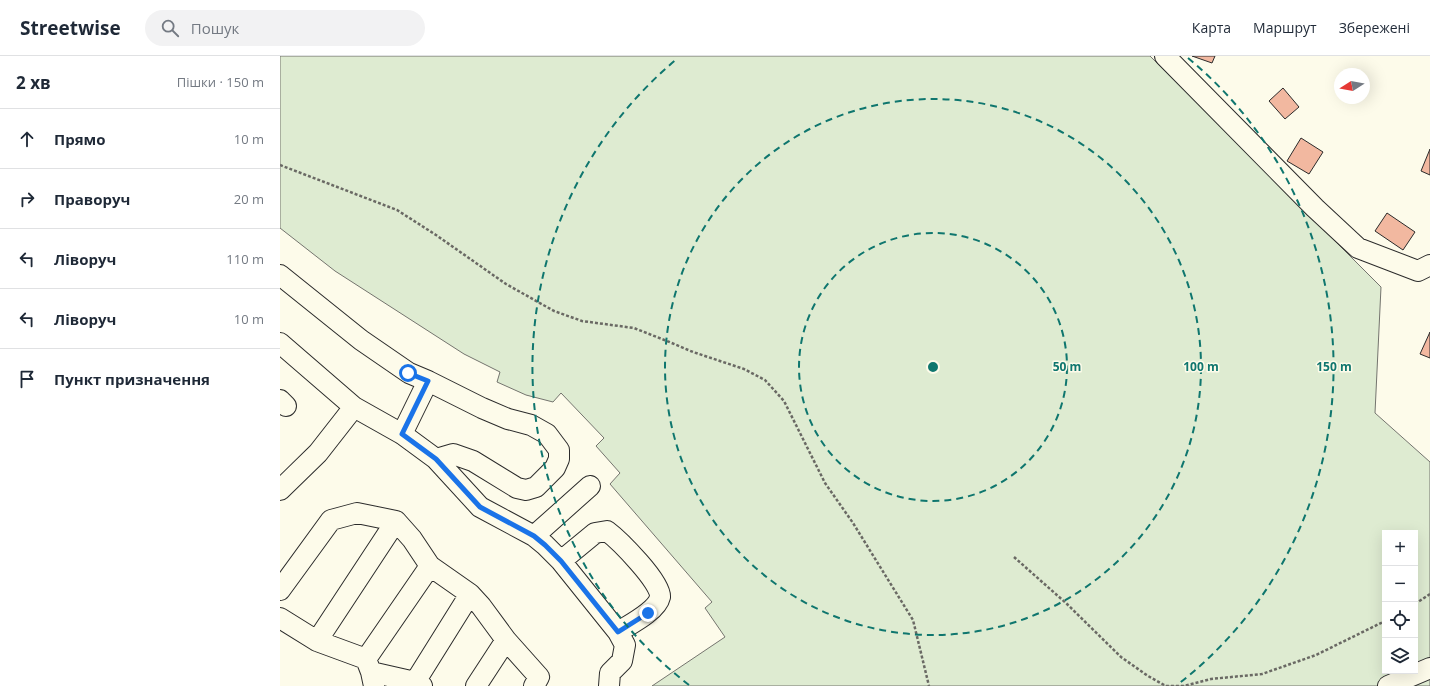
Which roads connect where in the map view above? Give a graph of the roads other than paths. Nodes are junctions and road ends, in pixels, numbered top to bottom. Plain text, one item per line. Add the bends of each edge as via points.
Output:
1 (1165, 56) edge
2 (1424, 268) edge
3 (280, 275) edge
4 (280, 343) edge
5 (428, 381) junction
6 (354, 407) junction
7 (402, 434) junction
8 (436, 459) junction
9 (590, 486) dead end
10 (280, 490) edge
11 (396, 521) junction
12 (534, 536) junction
13 (561, 561) junction
14 (430, 566) junction
15 (280, 590) edge
16 (470, 594) junction
17 (280, 618) edge
18 (618, 632) junction
19 (506, 640) junction
20 (317, 641) junction
21 (1430, 668) edge
22 (370, 672) edge
23 (418, 684) edge
24 (476, 686) edge
25 (534, 686) edge
26 (609, 686) edge
27 (1388, 686) edge

1 - 2 street via 1358,248
3 - 5 street via 361,340 408,373
4 - 6 street
5 - 7 street
5 - 8 street via 482,408 542,431 559,450 560,459 555,468 536,487 526,490 517,488 473,461 453,454
6 - 7 street
6 - 10 street via 318,453
7 - 8 street
8 - 12 street via 480,507
9 - 12 street
11 - 14 street
11 - 15 street via 357,513 331,520
11 - 20 street
12 - 13 street
13 - 18 street
13 - 18 street via 595,532 608,531 620,541 652,579 659,590 660,598 655,606
14 - 16 street
14 - 22 street
16 - 19 street
16 - 23 street
17 - 20 street
18 - 26 street via 625,646 622,661 610,673
19 - 24 street
19 - 25 street via 539,677
20 - 22 street
21 - 27 street
22 - 23 street

